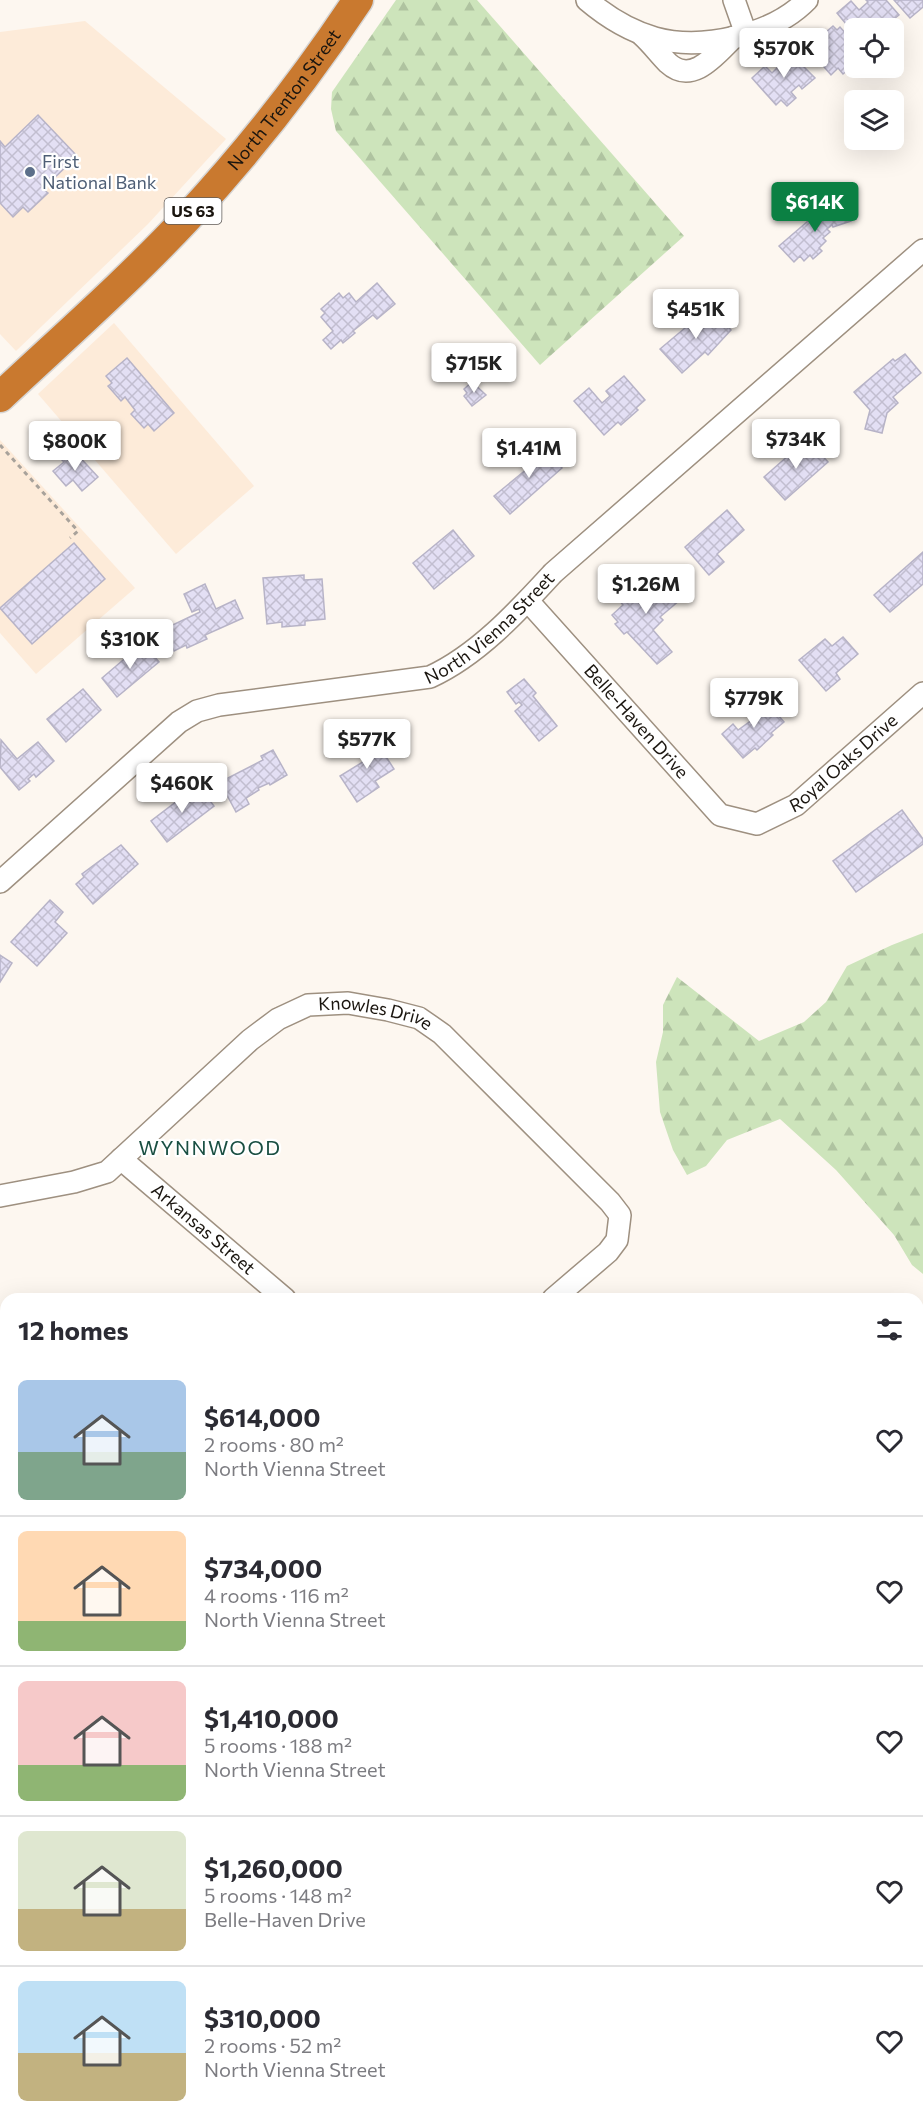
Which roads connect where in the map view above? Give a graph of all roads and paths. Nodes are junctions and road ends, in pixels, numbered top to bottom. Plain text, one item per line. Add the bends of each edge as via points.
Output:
1 (358, 0) edge
2 (587, 0) edge
3 (735, 0) edge
4 (807, 0) edge
5 (640, 33) junction
6 (740, 36) junction
7 (923, 250) edge
8 (0, 397) edge
9 (0, 445) edge
10 (70, 538) dead end
11 (528, 601) junction
12 (923, 693) edge
13 (757, 824) joint
14 (0, 882) edge
15 (121, 1159) junction
16 (0, 1196) edge
17 (278, 1293) edge
18 (560, 1293) edge

1 - 8 highway, North Trenton Street / US 63 via 286,102 218,183 138,267
2 - 5 street
3 - 6 street
4 - 6 street via 765,28
5 - 6 street via 678,42
5 - 6 street via 675,68 687,71 699,69
7 - 11 street, North Vienna Street via 553,573
9 - 10 path via 78,531
11 - 13 street, Belle-Haven Drive via 720,815
11 - 14 street, North Vienna Street via 468,654 430,677 206,707 189,715
12 - 13 street, Royal Oaks Drive via 796,806
15 - 16 street, Knowles Drive via 106,1172 74,1182
15 - 17 street, Arkansas Street
15 - 18 street, Knowles Drive via 250,1040 288,1014 308,1005 348,1003 419,1018 442,1034 620,1215 617,1240 608,1252

